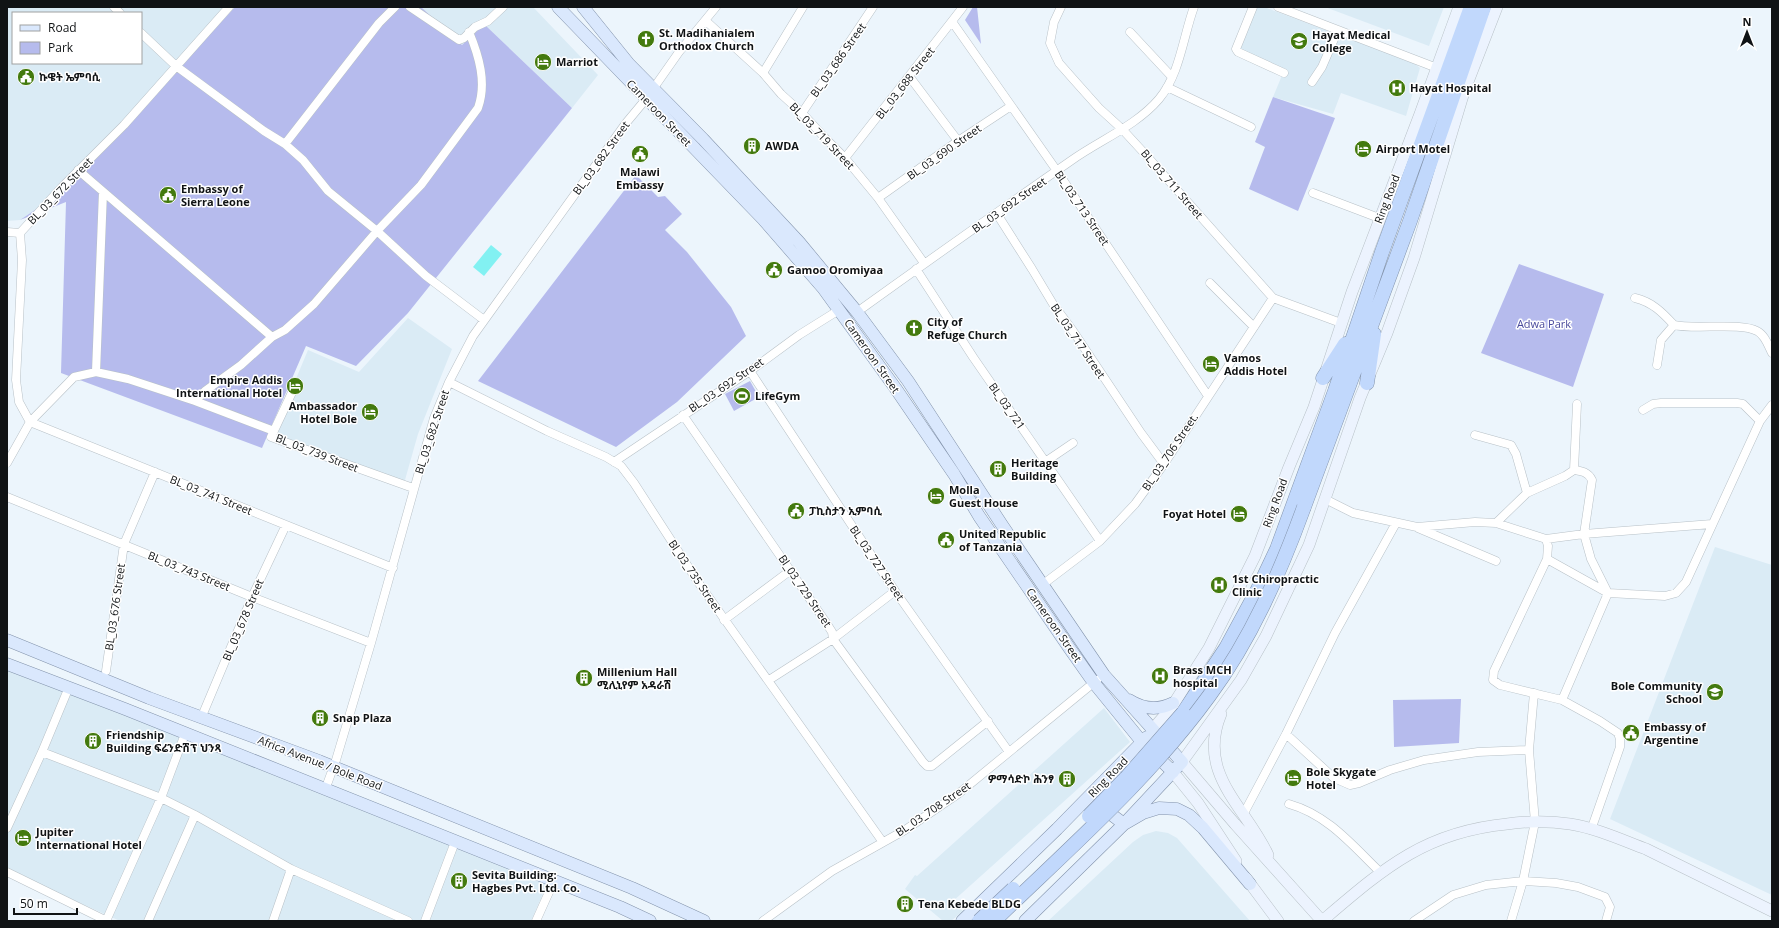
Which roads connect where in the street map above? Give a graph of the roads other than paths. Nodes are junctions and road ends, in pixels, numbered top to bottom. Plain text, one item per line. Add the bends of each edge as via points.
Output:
1 (229, 7) edge
2 (395, 7) edge
3 (410, 7) edge
4 (503, 7) edge
5 (558, 7) edge
6 (583, 7) edge
7 (716, 7) edge
8 (803, 7) edge
9 (873, 7) edge
10 (963, 7) edge
11 (1061, 7) edge
12 (1194, 7) edge
13 (1253, 7) edge
14 (1278, 7) edge
15 (1459, 7) edge
16 (1471, 7) edge
17 (1484, 7) edge
18 (1497, 7) edge
19 (706, 21) junction
20 (953, 22) junction
21 (1338, 30) junction
22 (469, 32) junction
23 (1130, 32) dead end
24 (142, 34) edge
25 (176, 66) junction
26 (1437, 68) junction
27 (763, 73) junction
28 (1284, 73) dead end
29 (909, 76) junction
30 (1172, 77) junction
31 (1312, 82) dead end
32 (1167, 87) junction
33 (653, 88) junction
34 (646, 99) junction
35 (1011, 106) junction
36 (802, 113) junction
37 (1251, 127) dead end
38 (1122, 129) junction
39 (958, 141) junction
40 (285, 144) junction
41 (845, 158) junction
42 (78, 170) junction
43 (1057, 171) junction
44 (103, 192) junction
45 (1313, 193) dead end
46 (878, 198) junction
47 (997, 214) junction
48 (1379, 218) junction
49 (377, 231) junction
50 (7, 232) edge
51 (20, 233) junction
52 (924, 262) junction
53 (916, 269) junction
54 (1210, 283) dead end
55 (1274, 298) junction
56 (1635, 298) dead end
57 (1378, 308) junction
58 (839, 310) junction
59 (857, 312) junction
60 (1361, 318) junction
61 (484, 320) junction
62 (1341, 323) junction
63 (1674, 325) junction
64 (1254, 327) junction
65 (272, 336) junction
66 (1772, 354) edge
67 (1657, 364) dead end
68 (750, 371) junction
69 (96, 372) junction
70 (1323, 378) junction
71 (908, 381) junction
72 (448, 382) junction
73 (1367, 383) junction
74 (295, 386) dead end
75 (896, 389) junction
76 (1340, 392) junction
77 (1208, 396) junction
78 (195, 401) junction
79 (1577, 404) dead end
80 (1772, 404) edge
81 (1643, 410) dead end
82 (683, 415) junction
83 (1760, 421) junction
84 (30, 422) junction
85 (274, 431) junction
86 (1475, 435) dead end
87 (1073, 443) dead end
88 (614, 462) junction
89 (1045, 462) junction
90 (7, 463) edge
91 (1164, 464) junction
92 (1574, 470) junction
93 (155, 472) junction
94 (413, 488) junction
95 (1527, 493) junction
96 (7, 497) edge
97 (1325, 500) junction
98 (1396, 523) junction
99 (1496, 523) junction
100 (1712, 524) junction
101 (286, 525) junction
102 (1417, 527) junction
103 (1584, 534) junction
104 (1546, 539) junction
105 (1100, 541) junction
106 (124, 544) junction
107 (1547, 559) junction
108 (1496, 561) dead end
109 (392, 568) junction
110 (790, 570) junction
111 (1042, 585) junction
112 (895, 591) junction
113 (1608, 593) junction
114 (252, 597) junction
115 (724, 620) junction
116 (833, 639) junction
117 (7, 640) edge
118 (1082, 642) junction
119 (371, 643) junction
120 (1070, 649) junction
121 (7, 664) edge
122 (106, 670) dead end
123 (1099, 679) junction
124 (769, 680) junction
125 (69, 687) junction
126 (1117, 691) junction
127 (1534, 693) junction
128 (1562, 700) junction
129 (1227, 701) junction
130 (1173, 704) junction
131 (202, 716) junction
132 (988, 721) junction
133 (1152, 730) junction
134 (185, 734) junction
135 (1286, 734) junction
136 (1142, 742) junction
137 (1528, 750) junction
138 (42, 752) junction
139 (1009, 752) junction
140 (1182, 762) junction
141 (334, 767) junction
142 (1173, 772) junction
143 (325, 790) junction
144 (1088, 797) junction
145 (161, 798) junction
146 (1289, 804) dead end
147 (195, 815) junction
148 (1243, 815) junction
149 (1535, 822) junction
150 (1124, 824) junction
151 (7, 828) edge
152 (1590, 830) junction
153 (882, 841) junction
154 (455, 842) junction
155 (1273, 867) junction
156 (291, 869) junction
157 (7, 872) edge
158 (1380, 872) junction
159 (554, 881) junction
160 (1523, 881) junction
161 (1250, 884) junction
162 (1772, 911) edge
163 (107, 921) edge
164 (148, 921) edge
165 (273, 921) edge
166 (408, 921) edge
167 (425, 921) edge
168 (536, 921) edge
169 (650, 921) edge
170 (704, 921) edge
171 (763, 921) edge
172 (962, 921) edge
173 (980, 921) edge
174 (994, 921) edge
175 (1025, 921) edge
176 (1278, 921) edge
177 (1322, 921) edge
178 (1414, 921) edge
179 (1511, 921) edge
180 (1606, 921) edge

1 - 25 street, BL_03_672 Street
2 - 40 street via 379,22
3 - 22 street via 459,40
4 - 22 street via 488,21
5 - 34 main road, Cameroon Street
6 - 33 main road, Cameroon Street via 629,64
7 - 19 street, BL_03_682 Street
8 - 27 street
9 - 36 street, BL_03_686 Street
10 - 20 street, BL_03_688 Street
11 - 38 street, BL_03_711 Street via 1050,43 1053,52 1059,63 1099,108
12 - 30 street, BL_03_692 Street
13 - 28 street via 1236,49
14 - 21 street
15 - 26 street, Ring Road
16 - 60 highway, Ring Road via 1382,252
17 - 57 highway, Ring Road
18 - 73 street via 1464,92 1414,258
19 - 27 street, BL_03_719 Street
19 - 33 street, BL_03_682 Street
20 - 29 street, BL_03_688 Street
20 - 35 street, BL_03_713 Street
21 - 26 street
21 - 31 street via 1322,67
22 - 49 street via 480,65 482,93 478,108 421,185
23 - 30 street
24 - 25 street
25 - 40 street
25 - 42 street, BL_03_672 Street
26 - 48 street, Ring Road
27 - 36 street, BL_03_719 Street
29 - 39 street
29 - 41 street, BL_03_688 Street
30 - 32 street, BL_03_692 Street
32 - 37 street
32 - 38 street, BL_03_692 Street via 1147,111
33 - 34 street, BL_03_682 Street
33 - 59 main road, Cameroon Street via 799,242
34 - 58 main road, Cameroon Street via 763,219
34 - 61 street, BL_03_682 Street
35 - 39 street, BL_03_690 Street
35 - 43 street, BL_03_713 Street
36 - 41 street, BL_03_719 Street
38 - 43 street, BL_03_692 Street
38 - 55 street, BL_03_711 Street
39 - 46 street, BL_03_690 Street
40 - 49 street via 328,191
41 - 46 street, BL_03_719 Street
42 - 44 street
42 - 51 street, BL_03_672 Street
43 - 47 street, BL_03_692 Street
43 - 77 street, BL_03_713 Street
44 - 65 street
44 - 69 street
45 - 48 street
46 - 52 street, BL_03_719 Street
47 - 52 street, BL_03_692 Street
47 - 91 street, BL_03_717 Street via 1053,304
48 - 62 street, Ring Road
49 - 61 street via 426,276
49 - 65 street via 314,304 285,330
50 - 51 street
51 - 84 street, BL_03_672 Street via 22,260 16,387 19,402
52 - 53 street, BL_03_692 Street
53 - 59 street, BL_03_692 Street
53 - 89 street, BL_03_721
54 - 64 street
55 - 62 street, BL_03_711 Street
55 - 64 street, BL_03_706 Street.
56 - 63 street via 1660,310
57 - 73 highway
57 - 76 highway, Ring Road
58 - 68 street, BL_03_692 Street via 799,334
58 - 75 main road, Cameroon Street
59 - 71 main road, Cameroon Street
60 - 70 highway
60 - 76 highway, Ring Road
61 - 72 street, BL_03_682 Street
62 - 70 street, Ring Road
63 - 66 street via 1757,331 1765,338
63 - 67 street via 1661,340
64 - 77 street, BL_03_706 Street.
65 - 78 street via 241,365
68 - 82 street, BL_03_692 Street
68 - 112 street, BL_03_727 Street
69 - 78 street via 128,379
69 - 84 street via 74,377
70 - 130 street, Ring Road via 1255,556 1209,648
71 - 75 main road
71 - 111 main road, Cameroon Street
72 - 88 street, Bl_03_735 Street
72 - 94 street, BL_03_682 Street via 434,418
73 - 97 street
74 - 85 street, BL_03_739 Street
75 - 120 main road, Cameroon Street
76 - 173 highway, Ring Road, bridge via 1277,549 1258,589 1226,648 1196,694 1126,778 1060,846
76 - 174 highway, Ring Road, bridge via 1282,567 1246,636 1210,694 1192,719 1130,790
77 - 91 street, BL_03_706 Street.
78 - 85 street
79 - 92 street
80 - 83 street
81 - 83 street via 1661,403 1737,403 1743,404
82 - 88 street, BL_03_692 Street
82 - 110 street, Bl_03_729 Street
83 - 100 street
84 - 90 street
84 - 93 street, BL_03_741 Street
85 - 94 street, BL_03_739 Street via 271,436
86 - 95 street via 1511,445 1521,468
87 - 89 street
88 - 115 street, Bl_03_735 Street via 621,466 634,483
89 - 105 street, BL_03_721
91 - 105 street, BL_03_706 Street. via 1135,504
92 - 95 street
92 - 103 street via 1590,474 1592,480
93 - 101 street, BL_03_741 Street
93 - 106 street, BL_03_676 Street
94 - 109 street, BL_03_682 Street
95 - 99 street
96 - 106 street, BL_03_743 Street
97 - 98 street via 1353,513
97 - 129 street via 1309,545 1281,606
98 - 102 street
98 - 135 street via 1335,633
99 - 102 street via 1475,522
99 - 104 street
100 - 103 street
100 - 113 street via 1686,582 1676,593 1665,596
101 - 109 street, BL_03_741 Street
101 - 114 street, BL_03_678 Street
102 - 108 street
103 - 104 street
103 - 113 street via 1591,559
104 - 107 street
105 - 111 street, BL_03_706 Street.
106 - 114 street, BL_03_743 Street
106 - 122 street, BL_03_676 Street
107 - 113 street
107 - 127 street via 1494,671 1493,680 1500,685
109 - 119 street, BL_03_682 Street
110 - 115 street
110 - 116 street, Bl_03_729 Street via 828,625
111 - 118 main road, Cameroon Street
112 - 116 street
112 - 132 street, BL_03_727 Street
113 - 128 street
114 - 119 street, BL_03_743 Street
114 - 131 street, BL_03_678 Street
115 - 124 street, Bl_03_735 Street
116 - 124 street
116 - 132 street, Bl_03_729 Street via 927,766 932,766
117 - 131 main road, Africa Avenue / Bole Road via 149,698
118 - 120 main road
118 - 123 main road, Cameroon Street
119 - 141 street, BL_03_682 Street
120 - 123 main road, Cameroon Street
121 - 125 main road, Africa Avenue / Bole Road
123 - 126 main road, Cameroon Street
123 - 136 main road, Cameroon Street
123 - 139 street, BL_03_708 Street
124 - 153 street, Bl_03_735 Street
125 - 134 main road, Africa Avenue / Bole Road
125 - 138 street
126 - 130 main road via 1144,707 1159,708
126 - 133 main road, Cameroon Street
127 - 128 street
127 - 137 street
128 - 152 street via 1618,733 1620,739 1620,748
129 - 140 street
129 - 148 street via 1214,738 1215,758 1219,776
130 - 133 street, Ring Road
131 - 141 main road, Africa Avenue / Bole Road
132 - 139 street, BL_03_727 Street
133 - 136 main road, Ring Road
133 - 140 main road, Cameroon Street
134 - 143 main road, Africa Avenue / Bole Road
134 - 145 street
135 - 137 street via 1334,778 1350,785 1424,760 1478,752
135 - 148 street
136 - 142 main road, Cameroon Street
136 - 144 main road, Ring Road
137 - 149 street
138 - 145 street
138 - 151 street
139 - 153 street, BL_03_708 Street via 958,794 905,830
140 - 142 main road
140 - 155 street
141 - 143 street, BL_03_682 Street
141 - 170 main road, Africa Avenue / Bole Road via 632,888
142 - 150 main road
142 - 161 street via 1202,809
143 - 154 main road, Africa Avenue / Bole Road
144 - 150 main road
144 - 172 main road, Ring Road
145 - 147 street
145 - 163 street
146 - 158 street via 1321,817
147 - 156 street
147 - 164 street
148 - 155 street via 1263,844
149 - 152 street via 1571,824
149 - 158 street via 1461,831 1416,849
149 - 160 street
150 - 161 main road via 1159,808 1177,809 1190,815
150 - 175 main road
152 - 162 street via 1646,849
153 - 171 street, BL_03_708 Street via 832,871
154 - 159 main road, Africa Avenue / Bole Road
154 - 167 street
155 - 177 street
156 - 165 street
156 - 166 street
157 - 163 street
158 - 177 street
159 - 168 street
159 - 169 main road, Africa Avenue / Bole Road
160 - 178 street via 1486,885 1453,895
160 - 179 street
160 - 180 street via 1578,887 1605,897 1610,908
161 - 176 street

